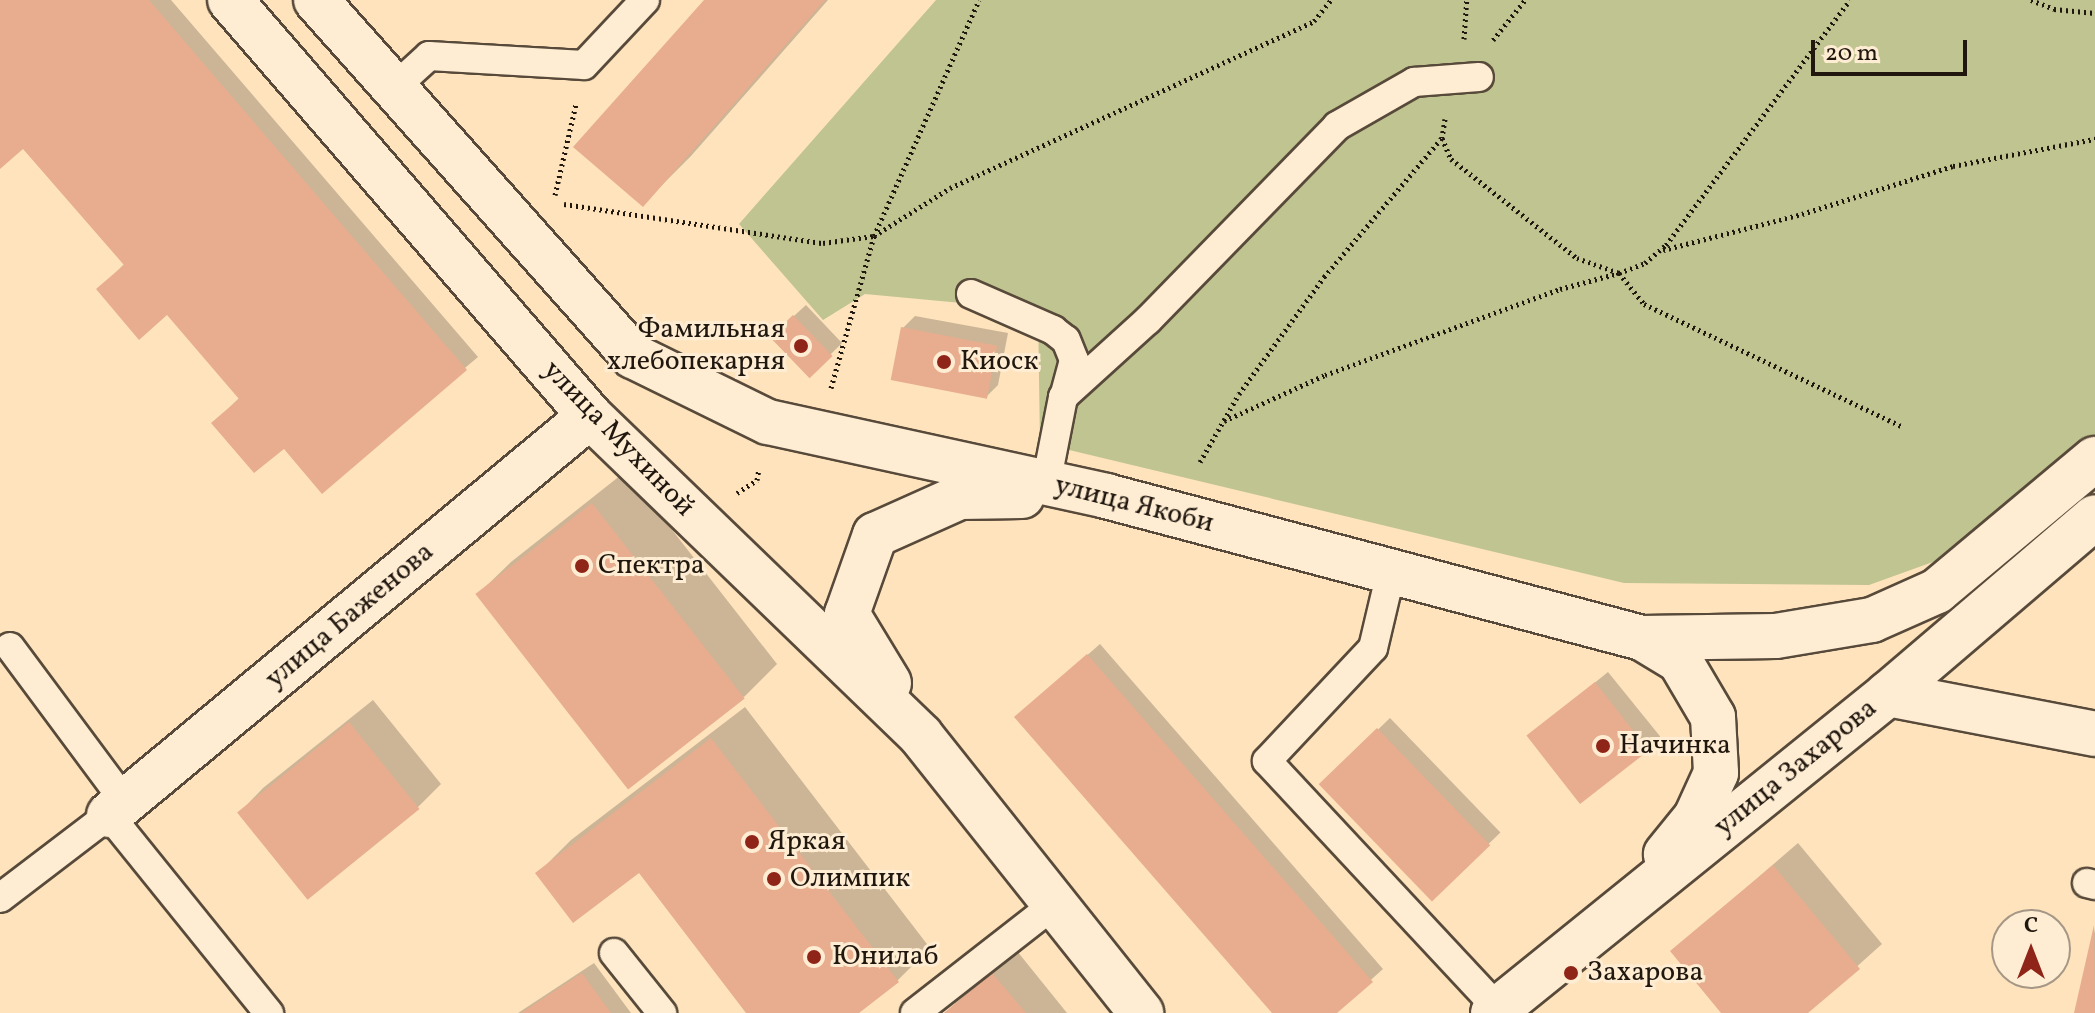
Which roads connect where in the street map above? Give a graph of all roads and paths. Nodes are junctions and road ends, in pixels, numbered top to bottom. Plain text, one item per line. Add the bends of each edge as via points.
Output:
1 (230, 0) edge
2 (316, 0) edge
3 (645, 0) edge
4 (979, 0) edge
5 (1331, 0) edge
6 (1850, 0) edge
7 (2031, 0) edge
8 (2095, 13) edge
9 (584, 65) junction
10 (1479, 77) dead end
11 (395, 87) junction
12 (2095, 139) edge
13 (874, 236) junction
14 (1658, 252) junction
15 (1619, 273) junction
16 (971, 294) dead end
17 (831, 389) dead end
18 (1063, 397) junction
19 (590, 416) junction
20 (1224, 421) junction
21 (1903, 427) dead end
22 (2095, 459) edge
23 (1200, 462) dead end
24 (760, 465) dead end
25 (1046, 484) junction
26 (1106, 496) junction
27 (730, 497) dead end
28 (2095, 517) edge
29 (1391, 572) junction
30 (1642, 638) junction
31 (10, 647) dead end
32 (1888, 694) junction
33 (2095, 734) edge
34 (921, 736) junction
35 (117, 808) junction
36 (0, 898) edge
37 (1056, 903) junction
38 (1622, 909) junction
39 (614, 953) dead end
40 (1496, 1011) edge
41 (269, 1013) edge
42 (662, 1013) edge
43 (915, 1013) edge
44 (1141, 1013) edge

1 - 19 main road, улица Мухиной
2 - 11 main road
3 - 9 lane
4 - 13 path
5 - 13 path via 1314,21 950,188
6 - 14 path
7 - 8 path via 2054,9
9 - 11 lane via 429,56
9 - 13 path via 553,202 823,243
10 - 18 lane via 1414,82 1337,126 1148,320
11 - 25 main road, улица Якоби via 633,356 768,422
12 - 14 path via 1953,166
13 - 17 path
14 - 15 path
15 - 20 path via 1560,289 1325,375
15 - 20 path via 1577,258 1451,159 1442,138 1324,277
15 - 21 path via 1644,304
16 - 18 lane via 1066,340 1074,360
18 - 25 lane
19 - 34 main road, улица Мухиной
19 - 35 main road, улица Баженова
20 - 23 path
22 - 30 main road via 1937,591 1872,620 1776,636
24 - 27 path via 757,480
25 - 26 main road, улица Якоби
26 - 29 main road, улица Якоби
26 - 34 main road via 960,497 875,535 847,614
28 - 32 main road, улица Захарова
29 - 30 main road, улица Якоби
29 - 40 lane via 1373,648 1267,761
30 - 38 main road via 1680,661 1713,717 1716,773 1696,817
31 - 35 lane
32 - 33 main road
32 - 38 main road, улица Захарова
34 - 37 main road, улица Мухиной
35 - 36 lane
35 - 41 lane
37 - 43 lane
37 - 44 main road, улица Мухиной
38 - 40 main road, улица Захарова
39 - 42 lane

